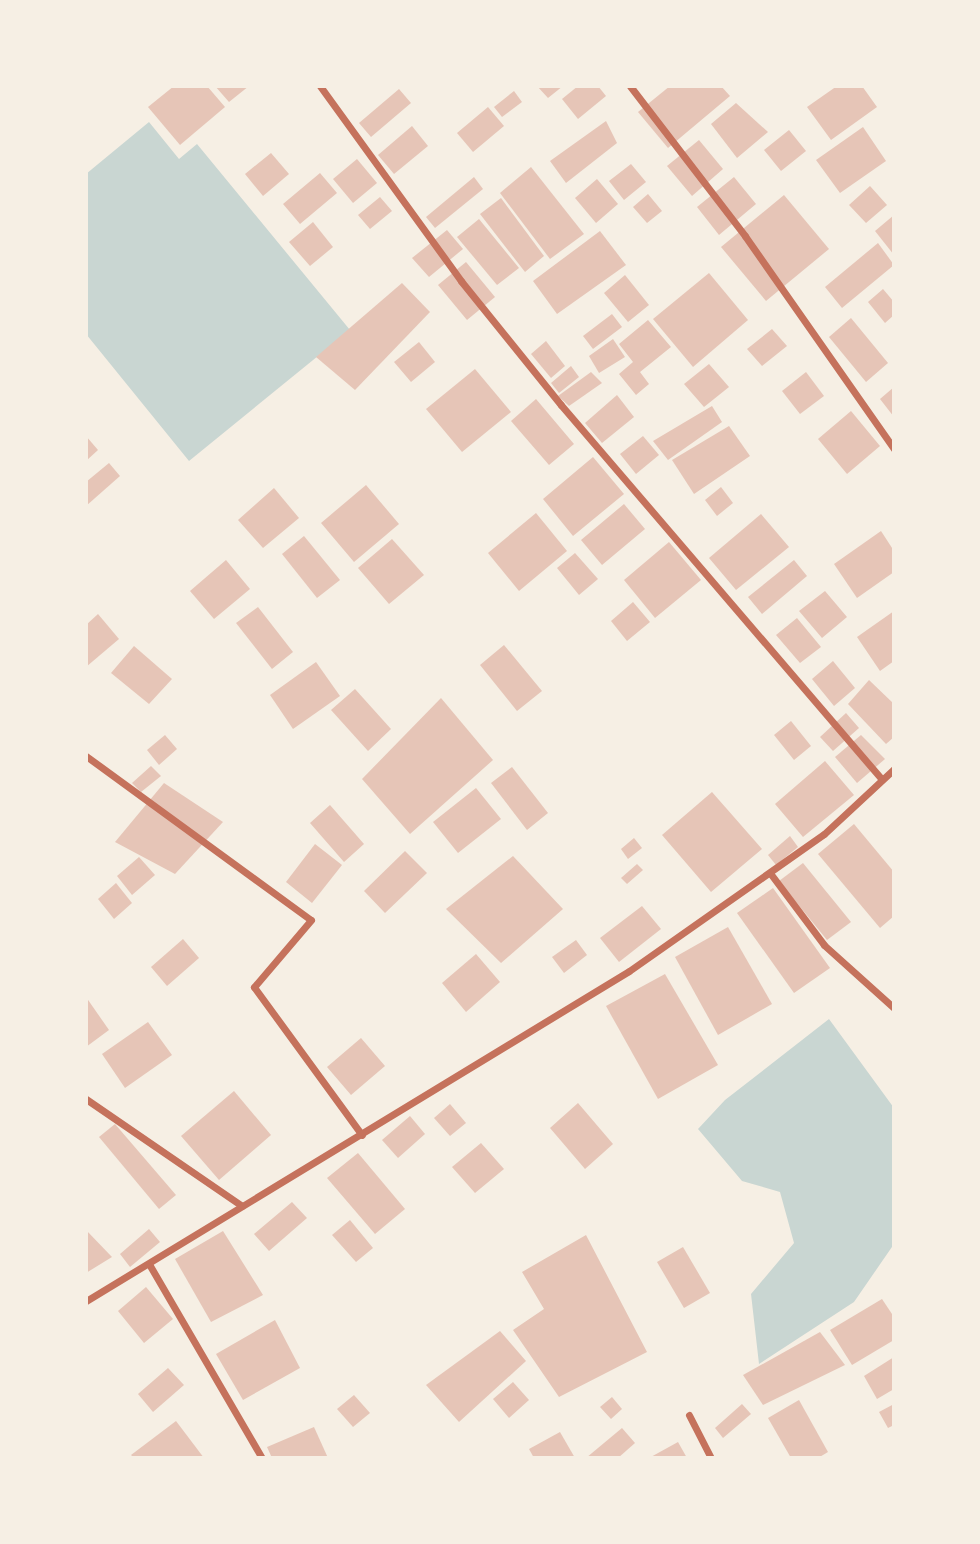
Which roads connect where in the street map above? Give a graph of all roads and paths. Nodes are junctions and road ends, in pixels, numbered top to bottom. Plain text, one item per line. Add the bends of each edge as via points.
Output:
1 (320, 86) edge
2 (630, 86) edge
3 (894, 449) edge
4 (86, 755) edge
5 (894, 769) edge
6 (881, 779) junction
7 (770, 873) junction
8 (894, 1008) edge
9 (86, 1099) edge
10 (362, 1135) junction
11 (242, 1206) junction
12 (149, 1264) junction
13 (86, 1301) edge
14 (689, 1415) dead end
15 (262, 1458) edge
16 (711, 1458) edge

1 - 6 street via 461,281 544,384
2 - 3 street via 745,236
4 - 10 street via 311,920 254,987
5 - 6 street
6 - 7 street via 824,834
7 - 8 street via 824,945
7 - 10 street via 629,971
9 - 11 street
10 - 11 street
11 - 12 street
12 - 13 street
12 - 15 street
14 - 16 street

